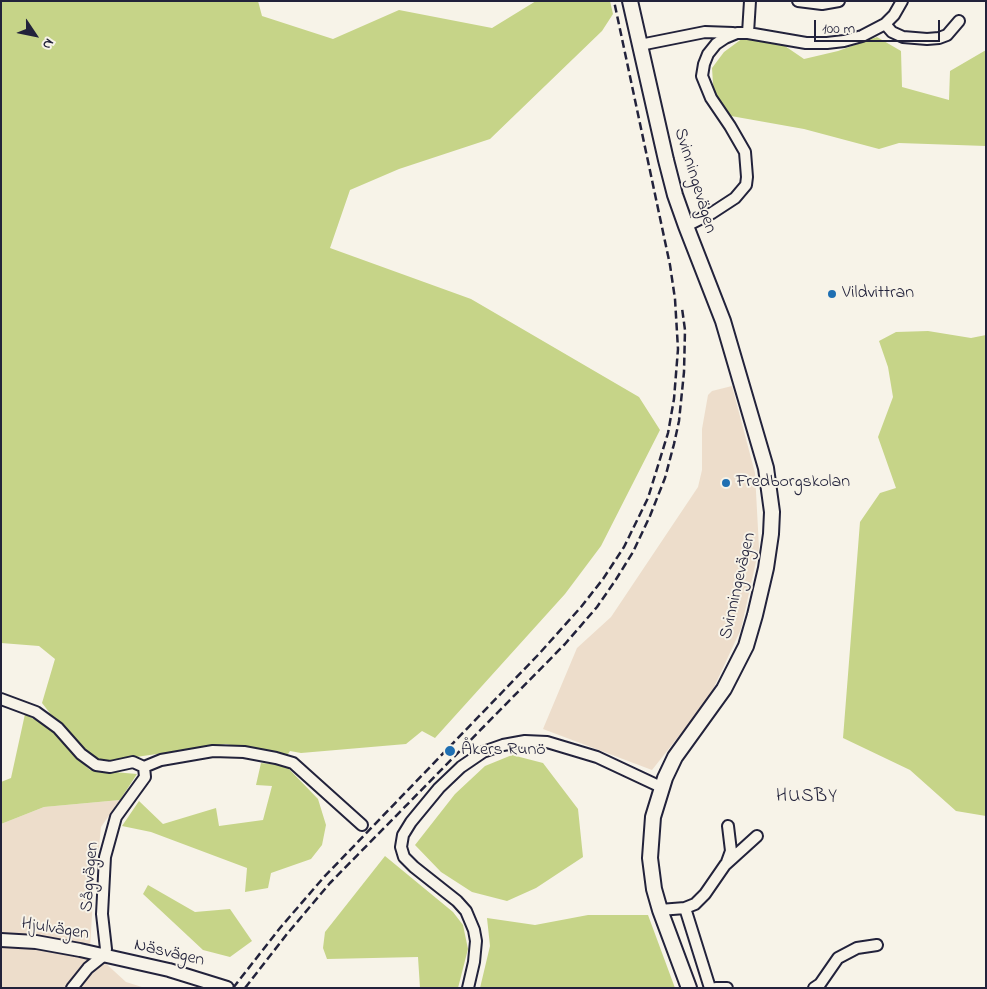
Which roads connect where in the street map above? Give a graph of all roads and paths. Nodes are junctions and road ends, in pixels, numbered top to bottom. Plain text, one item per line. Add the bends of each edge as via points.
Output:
1 (630, 1) edge
2 (750, 1) edge
3 (798, 1) edge
4 (839, 1) edge
5 (902, 1) edge
6 (959, 21) dead end
7 (885, 24) junction
8 (737, 33) junction
9 (748, 33) junction
10 (640, 45) junction
11 (686, 226) junction
12 (1, 699) edge
13 (144, 767) junction
14 (661, 787) junction
15 (362, 825) dead end
16 (728, 826) dead end
17 (757, 836) dead end
18 (725, 866) junction
19 (685, 908) junction
20 (660, 910) junction
21 (1, 940) edge
22 (877, 945) dead end
23 (102, 956) junction
24 (72, 988) edge
25 (227, 988) edge
26 (468, 988) edge
27 (689, 988) edge
28 (710, 988) edge
29 (716, 988) edge
30 (727, 988) edge
31 (814, 988) edge

1 - 10 main road, Svinningevägen
2 - 9 street
3 - 4 street via 822,4
5 - 7 street
6 - 7 street via 947,35 927,39 903,37
7 - 9 street via 862,36 827,43
8 - 9 street
8 - 10 street via 705,32
8 - 11 street via 716,44 708,54 702,76 711,98 745,152 746,185 735,198
10 - 11 main road, Svinningevägen via 666,160
11 - 14 main road, Svinningevägen via 723,321 752,418 767,475 772,522 766,568 746,646 724,689 675,757
12 - 13 street via 36,712 58,728 81,754 96,765 110,767 133,762
13 - 15 street via 161,760 213,751 276,758 293,763
13 - 23 street, Sågvägen via 145,777 116,817 105,857 102,914 106,949
14 - 20 main road, Svinningevägen via 653,817 650,852
14 - 26 street via 597,757 548,742 525,741 483,752 439,788 411,822 403,835 401,847 404,857 414,867 466,911 476,941
16 - 18 street via 731,851
17 - 18 street
18 - 19 street via 702,898
19 - 20 street
19 - 28 street
20 - 27 main road, Svinningevägen
21 - 23 street, Hjulvägen via 36,942
22 - 31 street via 857,948 838,958
23 - 24 street
23 - 25 street, Näsvägen via 169,970
29 - 30 street

